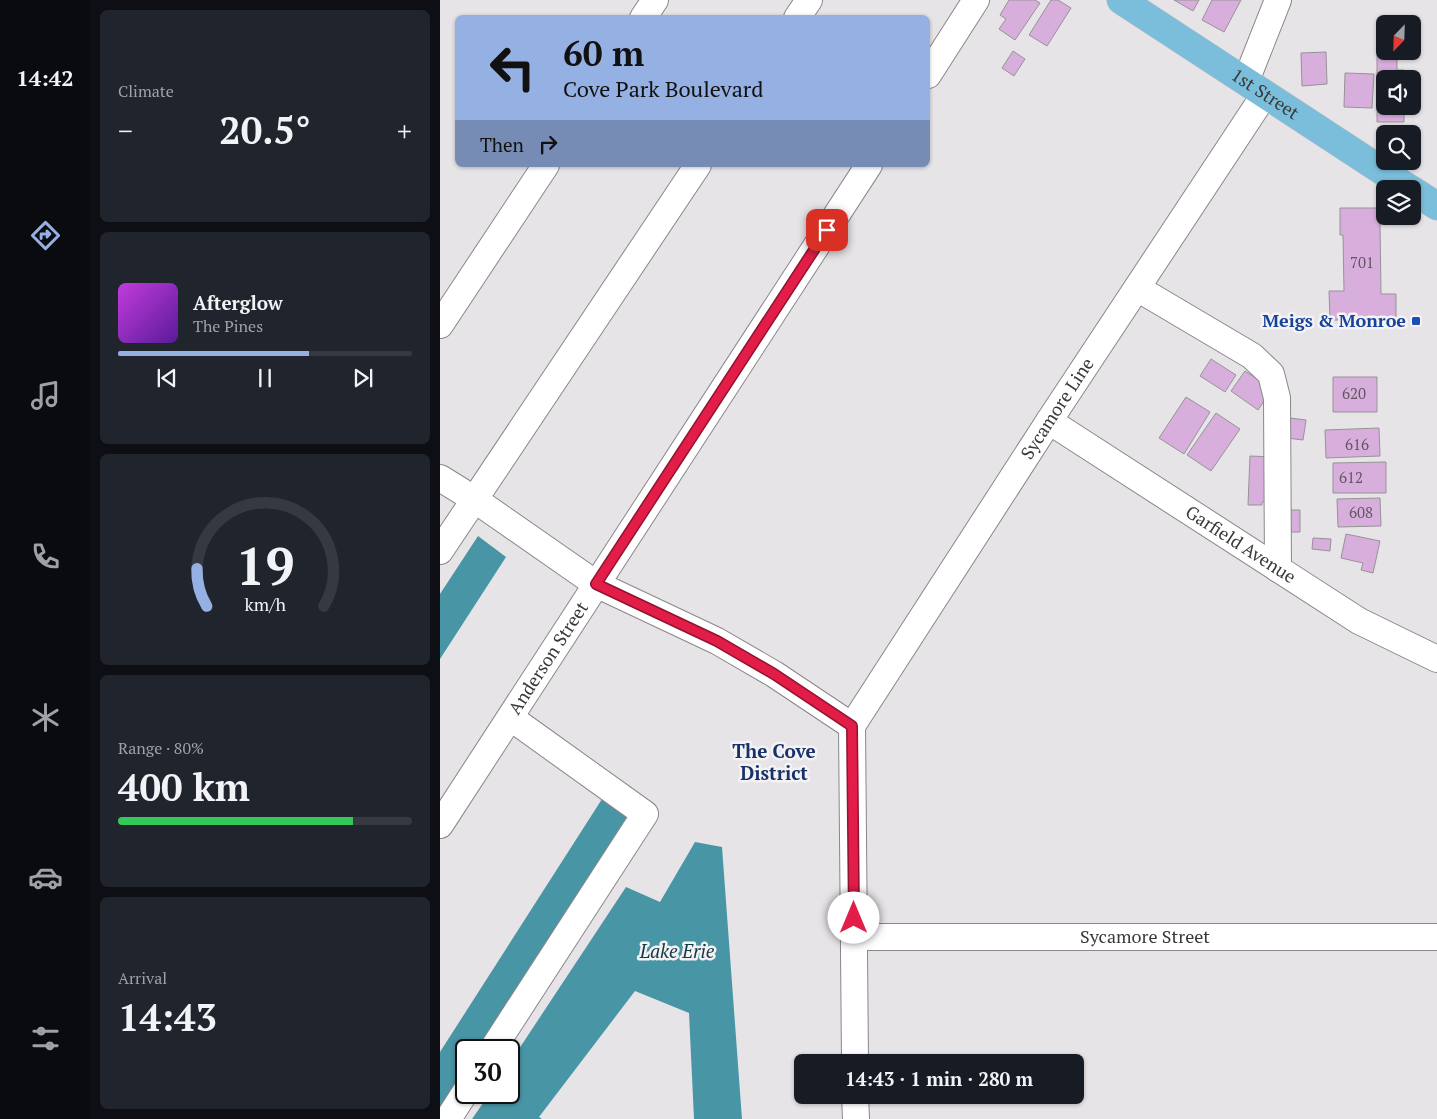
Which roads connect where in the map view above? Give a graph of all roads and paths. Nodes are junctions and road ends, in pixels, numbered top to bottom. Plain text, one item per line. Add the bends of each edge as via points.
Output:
1 (655, 0) edge
2 (809, 0) edge
3 (976, 0) edge
4 (1121, 0) edge
5 (1278, 0) edge
6 (645, 15) edge
7 (799, 15) edge
8 (930, 72) edge
9 (1256, 87) junction
10 (545, 167) edge
11 (697, 167) edge
12 (868, 167) edge
13 (1396, 180) edge
14 (1421, 196) edge
15 (1437, 206) edge
16 (1137, 288) junction
17 (440, 325) edge
18 (1049, 421) junction
19 (440, 478) edge
20 (474, 499) junction
21 (440, 551) edge
22 (1278, 569) junction
23 (596, 584) junction
24 (1437, 659) edge
25 (511, 718) junction
26 (852, 726) junction
27 (440, 826) edge
28 (1437, 936) edge
29 (854, 937) junction
30 (499, 1039) edge
31 (855, 1054) edge
32 (457, 1104) edge
33 (855, 1104) edge
34 (448, 1119) edge
35 (856, 1119) edge

1 - 6 street
2 - 7 street
3 - 8 street
4 - 9 main road, 1st Street
5 - 9 street, Sycamore Line
9 - 13 main road, 1st Street
9 - 16 street, Sycamore Line
10 - 17 street
11 - 20 street
12 - 23 street, Anderson Street
14 - 15 main road, 1st Street
16 - 18 street, Sycamore Line
16 - 22 street via 1252,356 1270,374 1277,398
18 - 22 street, Garfield Avenue
18 - 26 street, Sycamore Line
19 - 20 street
20 - 21 street
20 - 23 street
22 - 24 street, Garfield Avenue via 1360,621
23 - 25 street, Anderson Street
23 - 26 street via 717,641
25 - 27 street, Anderson Street
25 - 30 street via 645,814
26 - 29 street
28 - 29 street, Sycamore Street
29 - 31 street
32 - 34 street
33 - 35 street

